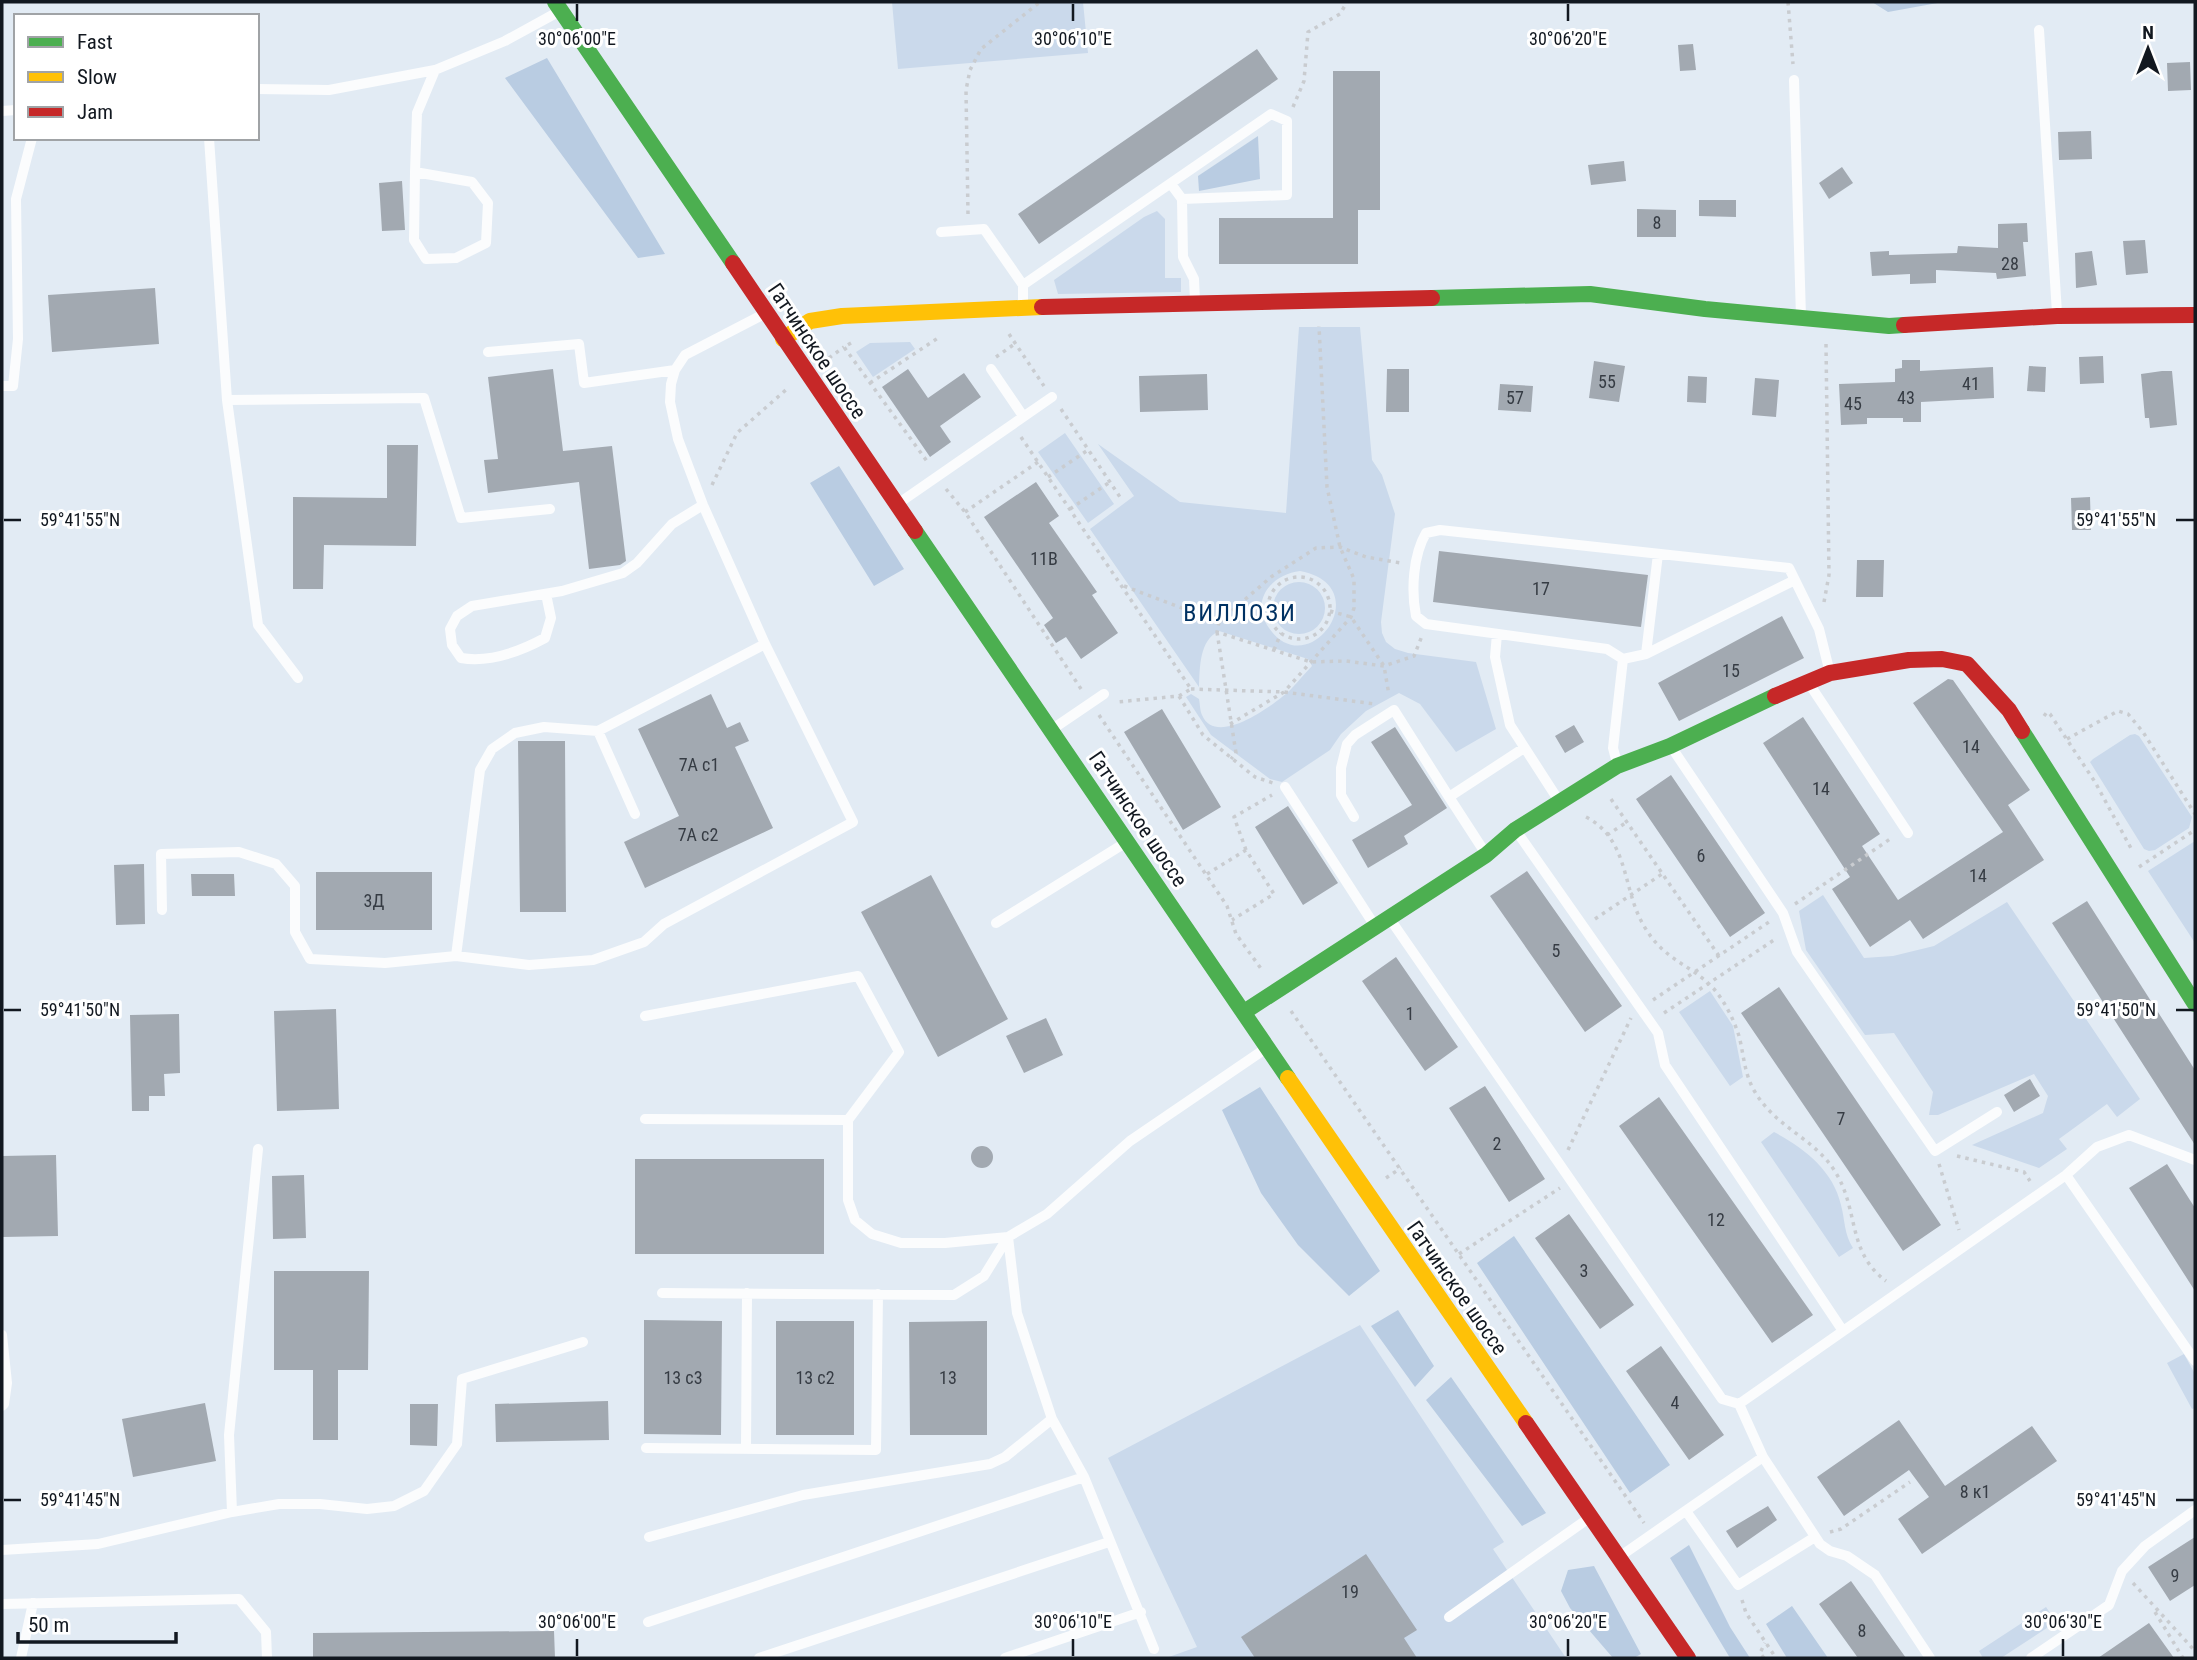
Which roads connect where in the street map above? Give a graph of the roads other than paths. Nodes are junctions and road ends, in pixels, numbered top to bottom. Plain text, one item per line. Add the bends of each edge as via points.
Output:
1 (558, 6) edge
2 (2039, 30) dead end
3 (435, 70) junction
4 (1794, 80) road end
5 (259, 89) edge
6 (31, 140) edge
7 (209, 140) edge
8 (415, 172) junction
9 (1171, 184) junction
10 (1182, 199) junction
11 (941, 232) dead end
12 (1023, 285) junction
13 (1195, 303) junction
14 (1024, 307) junction
15 (766, 313) junction
16 (2195, 315) edge
17 (2057, 316) junction
18 (1801, 319) junction
19 (783, 339) junction
20 (488, 352) dead end
21 (991, 369) dead end
22 (675, 370) junction
23 (2, 386) edge
24 (1052, 397) dead end
25 (227, 400) junction
26 (1023, 416) junction
27 (897, 504) junction
28 (703, 505) junction
29 (550, 509) dead end
30 (1658, 554) junction
31 (1795, 580) junction
32 (546, 594) junction
33 (1497, 634) junction
34 (765, 644) junction
35 (1646, 654) junction
36 (1623, 659) junction
37 (1830, 673) junction
38 (298, 678) dead end
39 (1809, 683) junction
40 (1107, 698) road end
41 (1051, 730) junction
42 (598, 731) junction
43 (1670, 746) junction
44 (1524, 748) junction
45 (1617, 766) junction
46 (1285, 787) road end
47 (1449, 797) junction
48 (1560, 803) junction
49 (635, 814) dead end
50 (1354, 817) dead end
51 (1516, 830) junction
52 (1907, 830) road end
53 (1127, 841) junction
54 (1486, 855) junction
55 (162, 910) dead end
56 (1382, 922) junction
57 (996, 923) dead end
58 (456, 956) junction
59 (2195, 1004) edge
60 (1244, 1012) junction
61 (645, 1016) dead end
62 (1267, 1047) junction
63 (1997, 1112) dead end
64 (645, 1119) dead end
65 (848, 1120) junction
66 (258, 1149) dead end
67 (2195, 1160) edge
68 (2066, 1175) junction
69 (1008, 1237) junction
70 (662, 1293) dead end
71 (747, 1293) junction
72 (877, 1294) junction
73 (1843, 1331) junction
74 (2, 1335) edge
75 (583, 1342) dead end
76 (2195, 1362) edge
77 (1739, 1404) junction
78 (2, 1406) edge
79 (1052, 1419) junction
80 (646, 1448) dead end
81 (746, 1449) junction
82 (1763, 1457) junction
83 (1084, 1477) junction
84 (2195, 1510) edge
85 (1686, 1511) junction
86 (232, 1512) junction
87 (1591, 1517) junction
88 (649, 1537) dead end
89 (1815, 1537) junction
90 (1109, 1542) junction
91 (2, 1550) edge
92 (1620, 1557) junction
93 (33, 1603) junction
94 (2, 1604) edge
95 (1141, 1612) junction
96 (1449, 1617) dead end
97 (648, 1622) dead end
98 (1154, 1649) dead end
99 (21, 1658) edge
100 (268, 1658) edge
101 (759, 1658) edge
102 (1005, 1658) edge
103 (1688, 1658) edge
104 (1930, 1658) edge
105 (2031, 1658) edge

1 - 3 lane via 505,41
1 - 15 street, Гатчинское шоссе
2 - 17 lane
3 - 5 lane via 329,90
3 - 8 lane via 417,113
4 - 18 lane
6 - 23 lane via 16,199 18,340 13,386
7 - 25 lane
8 - 8 lane via 414,240 426,259 456,258 486,243 488,203 472,182
9 - 10 lane
9 - 10 lane via 1271,114 1287,121 1287,195
9 - 12 lane
10 - 13 lane via 1183,257 1194,279
11 - 12 lane via 984,229
12 - 14 lane
13 - 14 street
13 - 18 street via 1590,294
14 - 19 street via 842,316 810,321
15 - 19 street, Гатчинское шоссе
15 - 22 lane via 685,355
16 - 17 street
17 - 18 street via 1889,326
19 - 27 street, Гатчинское шоссе
20 - 22 lane via 579,344 584,383
21 - 26 lane
22 - 28 lane via 670,402 678,439
24 - 26 lane
25 - 29 lane via 424,398 461,518
25 - 38 lane via 258,625
26 - 27 lane
27 - 41 street, Гатчинское шоссе
28 - 32 lane via 673,524 624,573
28 - 34 lane
30 - 31 lane via 1789,568
30 - 33 lane via 1440,530 1426,533 1416,565 1416,616 1426,624
30 - 35 lane
31 - 35 lane
31 - 37 lane via 1819,629
32 - 32 lane via 472,607 453,622 452,645 461,658 476,660 521,651 545,638 551,618
33 - 36 lane via 1607,649
33 - 44 lane via 1495,657 1510,725
34 - 42 lane
34 - 58 lane via 853,822 664,924 644,942 593,960 529,965
35 - 36 lane
36 - 45 lane via 1613,748
37 - 39 street
37 - 59 street via 1909,660 1967,664 2010,710
39 - 43 street
39 - 52 lane
40 - 41 lane via 1090,703
41 - 53 street, Гатчинское шоссе
42 - 49 lane
42 - 58 lane via 544,727 515,733 492,749 480,770
43 - 45 street
43 - 63 lane via 1783,913 1797,952 1935,1151
44 - 47 lane
44 - 48 lane
45 - 48 street
46 - 56 lane
47 - 50 lane via 1392,708 1348,744 1340,795
47 - 54 lane
48 - 51 street
51 - 54 street
51 - 73 lane via 1651,1022 1665,1065
53 - 57 lane
53 - 60 street, Гатчинское шоссе
54 - 56 street
55 - 58 lane via 161,855 239,852 276,864 295,886 295,932 310,959 385,963
56 - 60 street
56 - 77 lane via 1722,1399
60 - 62 street, Гатчинское шоссе
61 - 65 lane via 858,976 899,1052
62 - 69 lane via 1130,1141 1047,1214
62 - 87 street, Гатчинское шоссе
64 - 65 lane
65 - 69 lane via 848,1200 855,1220 872,1234 901,1243
66 - 86 lane via 229,1436
67 - 68 lane via 2129,1135 2097,1147
68 - 73 lane
68 - 76 lane
69 - 72 lane via 984,1276 954,1295
69 - 79 lane via 1017,1313
70 - 71 lane
71 - 72 lane
71 - 81 lane
72 - 81 lane via 876,1450
73 - 77 lane
74 - 78 lane via 8,1383
75 - 86 lane via 462,1379 457,1444 425,1491 394,1506 367,1509 279,1504
77 - 82 lane
79 - 83 lane
79 - 88 lane via 990,1464 803,1495
80 - 81 lane
82 - 85 lane
82 - 89 lane
83 - 90 lane
83 - 97 lane
84 - 105 lane via 2145,1546 2122,1571 2109,1605
85 - 89 lane via 1738,1585
85 - 92 lane
86 - 91 lane via 97,1544
87 - 92 street, Гатчинское шоссе
87 - 96 lane
89 - 104 lane via 1825,1549 1847,1556 1875,1575
90 - 95 lane
90 - 101 lane
92 - 103 street, Гатчинское шоссе
93 - 94 lane
93 - 99 lane
93 - 100 lane via 239,1599 266,1632
95 - 98 lane
95 - 102 lane

